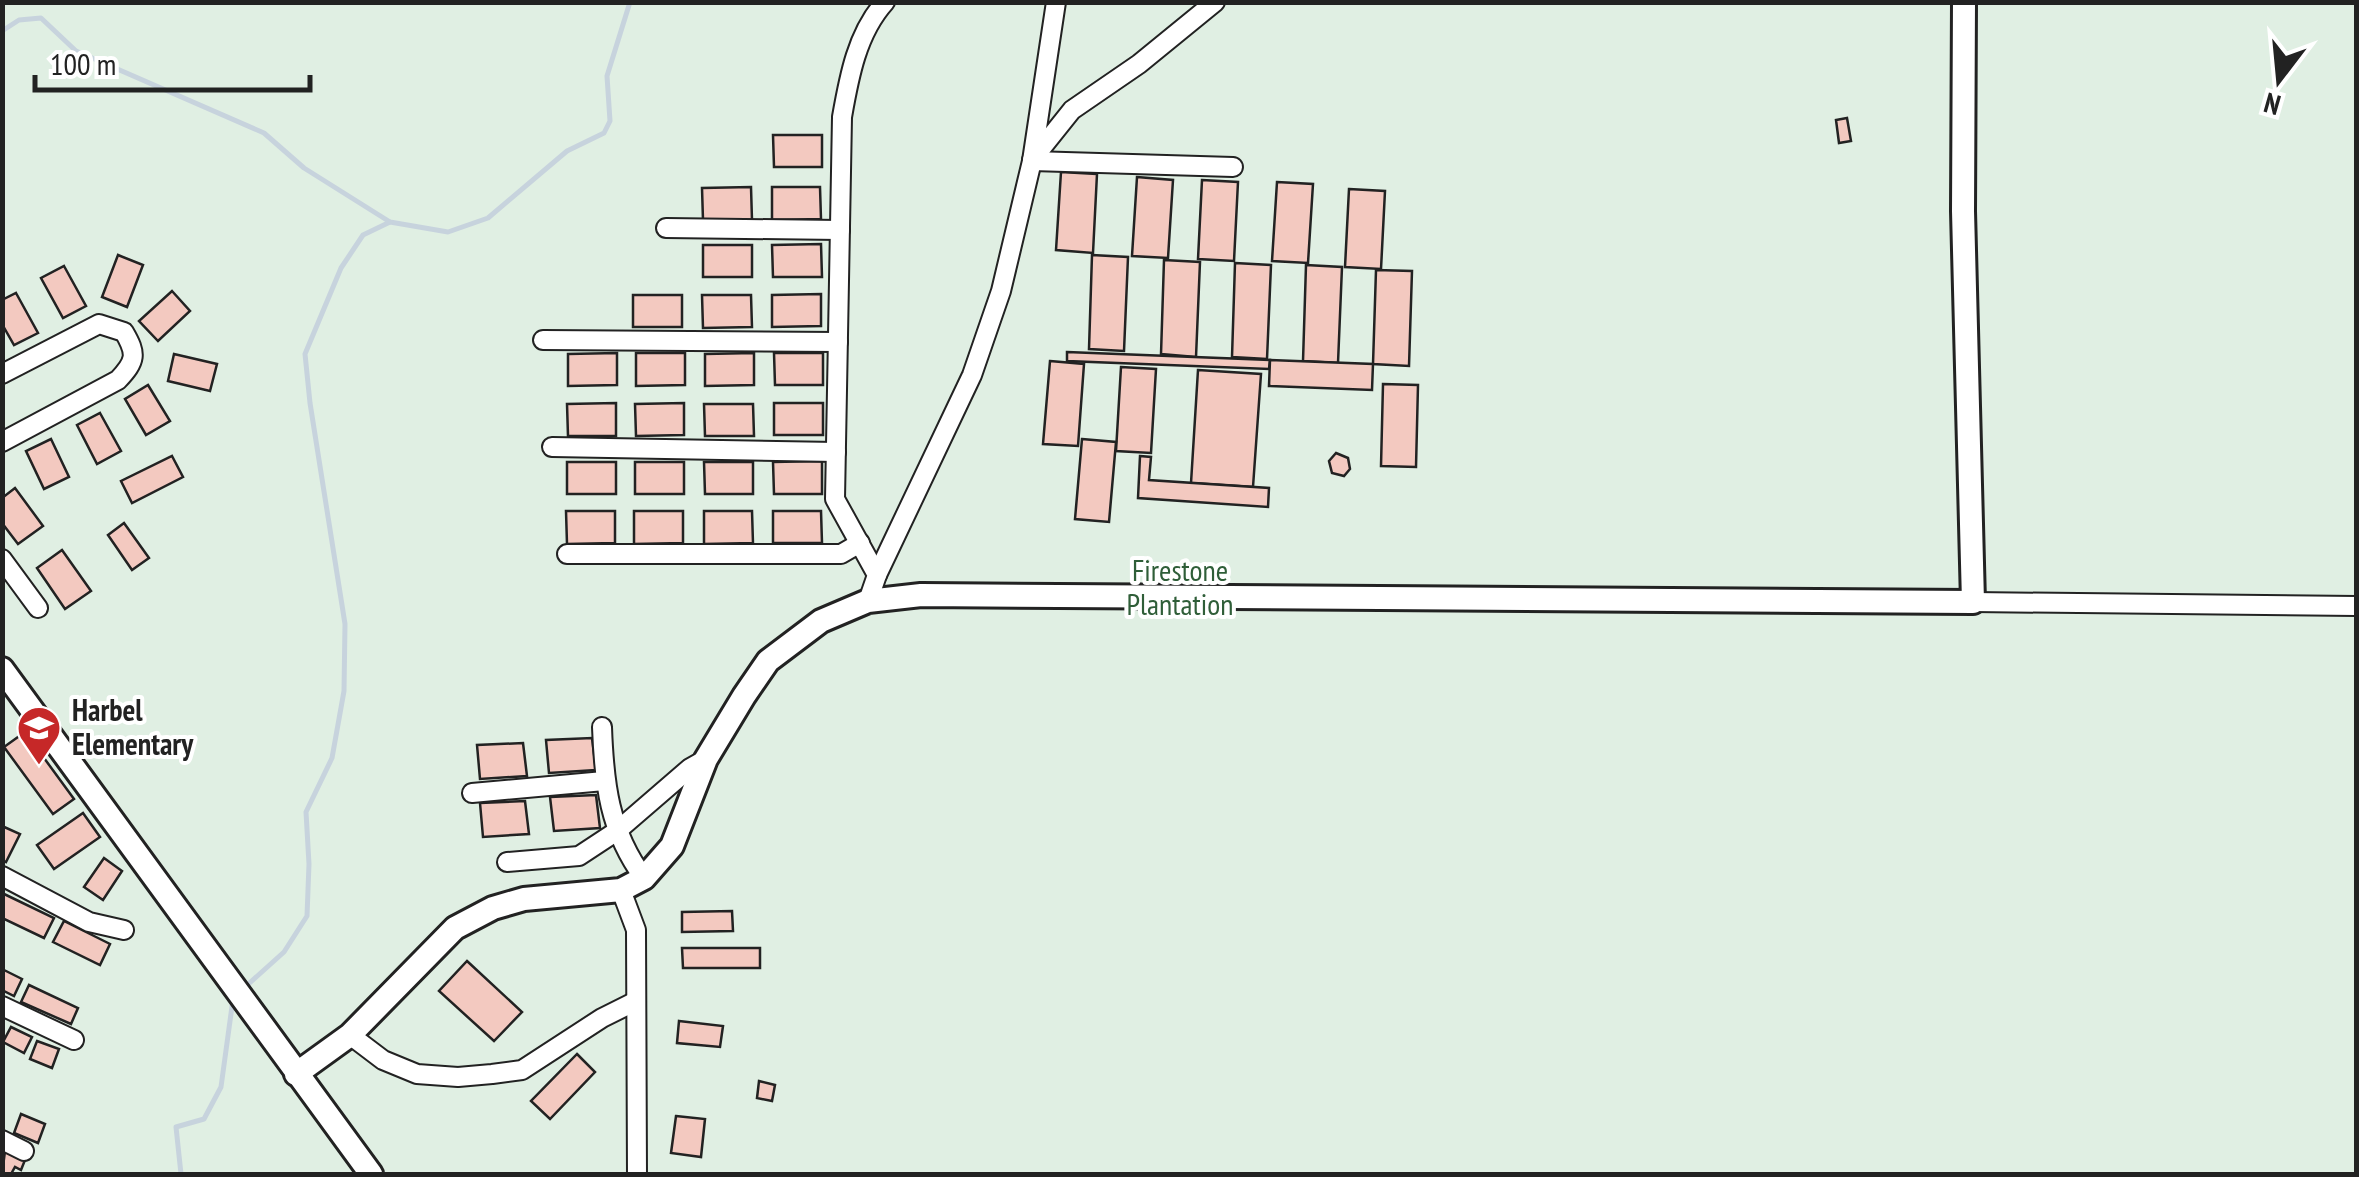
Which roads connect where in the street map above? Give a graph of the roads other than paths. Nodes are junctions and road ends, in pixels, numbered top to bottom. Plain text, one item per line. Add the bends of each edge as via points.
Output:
1 (885, 2) edge
2 (1056, 2) edge
3 (1215, 2) edge
4 (1964, 2) edge
5 (1032, 160) junction
6 (1233, 168) dead end
7 (666, 228) dead end
8 (840, 230) junction
9 (543, 340) dead end
10 (838, 342) junction
11 (2, 374) edge
12 (2, 442) edge
13 (552, 448) dead end
14 (836, 452) junction
15 (860, 543) junction
16 (567, 554) dead end
17 (2, 559) edge
18 (876, 575) junction
19 (868, 601) junction
20 (1973, 602) junction
21 (2356, 606) edge
22 (38, 608) dead end
23 (2, 669) edge
24 (602, 727) dead end
25 (706, 758) junction
26 (604, 781) junction
27 (472, 793) dead end
28 (618, 831) junction
29 (506, 862) dead end
30 (2, 876) edge
31 (644, 878) junction
32 (621, 890) junction
33 (124, 930) dead end
34 (636, 1001) junction
35 (2, 1006) edge
36 (350, 1035) junction
37 (74, 1040) dead end
38 (296, 1074) junction
39 (2, 1140) edge
40 (24, 1151) dead end
41 (371, 1174) edge
42 (637, 1174) edge

1 - 8 street via 850,73 842,117
2 - 5 street
3 - 5 street via 1072,110
4 - 20 street
5 - 6 street
5 - 18 street via 1001,290 972,375
7 - 8 street
8 - 10 street
9 - 10 street
10 - 14 street
11 - 12 street via 99,324 124,332 133,348 131,366 118,380
13 - 14 street
14 - 15 street via 835,499
15 - 16 street via 841,554
15 - 18 street
17 - 22 street
18 - 19 street
19 - 20 street via 921,595
19 - 25 street via 821,621 768,661
20 - 21 street
23 - 38 street
24 - 26 street
25 - 28 street
25 - 31 street via 672,846
26 - 27 street
26 - 28 street
28 - 29 street via 579,856
28 - 31 street
30 - 33 street via 88,922
31 - 32 street
32 - 34 street via 636,930
32 - 36 street via 524,898 492,908 455,928
34 - 36 street via 522,1070 492,1074 417,1074 383,1060
34 - 42 street
35 - 37 street
36 - 38 street
38 - 41 street
39 - 40 street

